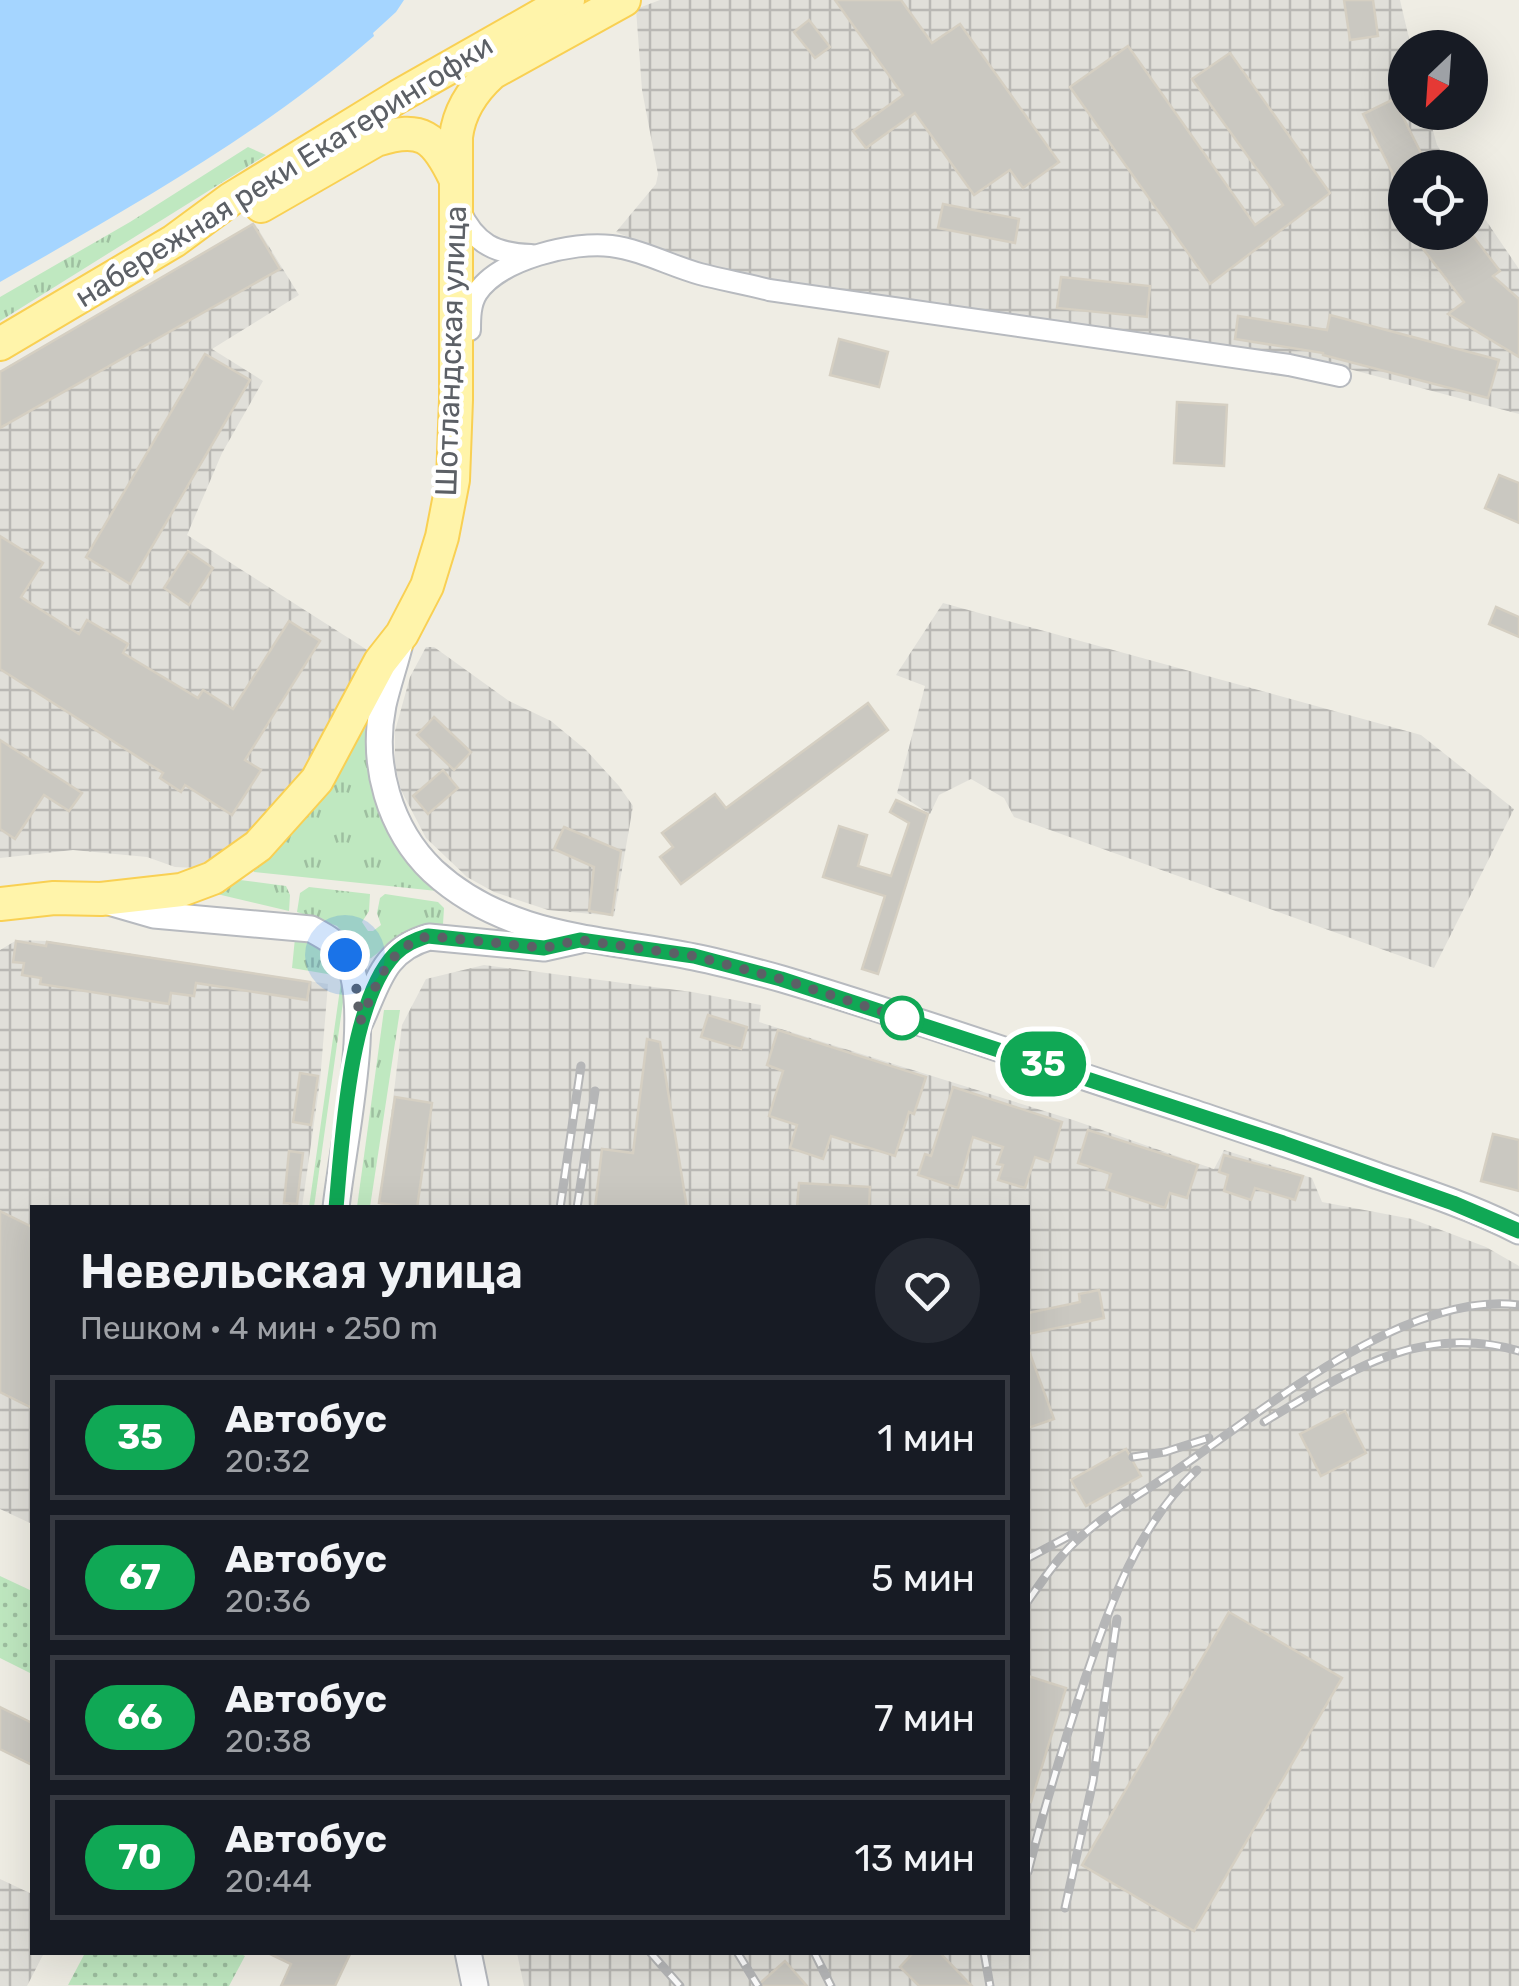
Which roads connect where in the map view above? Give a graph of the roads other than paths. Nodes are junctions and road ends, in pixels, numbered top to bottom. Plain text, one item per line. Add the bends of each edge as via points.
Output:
1 (568, 0) edge
2 (624, 0) edge
3 (456, 190) junction
4 (174, 240) junction
5 (538, 255) junction
6 (0, 344) edge
7 (1340, 376) dead end
8 (456, 400) junction
9 (402, 634) junction
10 (101, 899) junction
11 (0, 904) edge
12 (580, 940) junction
13 (360, 1022) junction
14 (336, 1205) edge
15 (1519, 1231) edge
16 (469, 1955) edge
17 (475, 1986) edge

1 - 4 main road, набережная реки Екатерингофки via 399,96
2 - 3 main road, Шотландская улица via 482,82 458,124
3 - 4 main road via 436,143 396,133 224,228
3 - 5 street via 466,224 482,243
3 - 8 main road, Шотландская улица
4 - 6 main road, набережная реки Екатерингофки
5 - 7 street via 612,246 768,290
5 - 8 street via 494,274 472,301 470,348
8 - 9 main road, Шотландская улица via 453,480 442,537
9 - 10 main road, Шотландская улица via 317,780 258,846 213,878 181,890
9 - 12 street via 384,702 380,764 406,838 431,869 478,905
10 - 11 main road, Шотландская улица
10 - 13 street via 154,916 310,928 345,955 355,976
12 - 13 street via 544,948 428,936 410,942 389,961
12 - 15 street via 694,956 781,979 1305,1150
13 - 14 street
16 - 17 street

